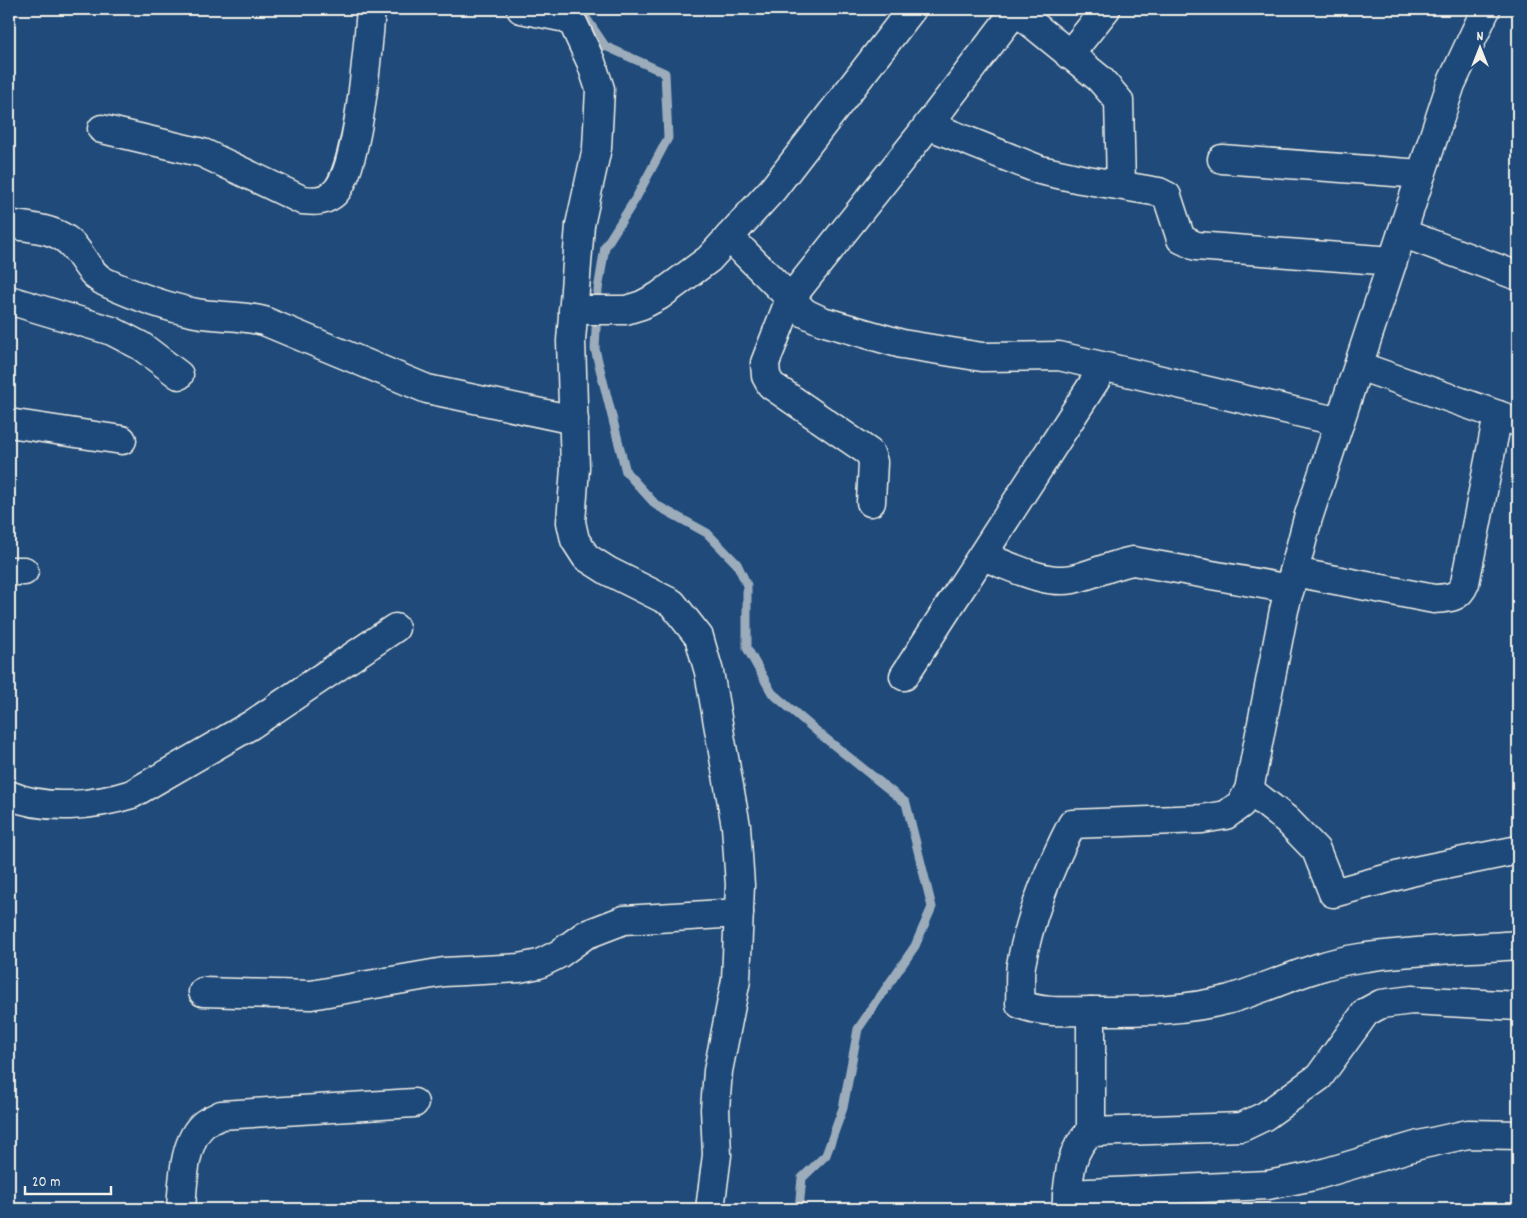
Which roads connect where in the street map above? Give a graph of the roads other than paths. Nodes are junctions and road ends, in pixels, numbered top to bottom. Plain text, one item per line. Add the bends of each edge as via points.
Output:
1 (371, 9) edge
2 (521, 9) edge
3 (912, 9) edge
4 (1015, 9) edge
5 (1106, 9) edge
6 (1486, 9) edge
7 (1070, 55) junction
8 (928, 125) junction
9 (102, 129) dead end
10 (1222, 159) dead end
11 (1422, 174) junction
12 (1121, 184) junction
13 (9, 224) edge
14 (1402, 233) junction
15 (729, 237) junction
16 (1393, 261) junction
17 (1518, 276) edge
18 (790, 299) junction
19 (9, 300) edge
20 (580, 310) junction
21 (1359, 366) junction
22 (1104, 367) junction
23 (179, 375) dead end
24 (1508, 419) edge
25 (574, 420) junction
26 (1340, 422) junction
27 (9, 423) edge
28 (122, 440) dead end
29 (871, 502) dead end
30 (982, 556) junction
31 (1292, 580) junction
32 (395, 628) dead end
33 (904, 676) dead end
34 (1250, 790) junction
35 (9, 795) edge
36 (1518, 850) edge
37 (739, 913) junction
38 (1518, 945) edge
39 (203, 992) dead end
40 (1518, 1006) edge
41 (1091, 1011) junction
42 (414, 1103) dead end
43 (1091, 1132) junction
44 (1518, 1134) edge
45 (1066, 1202) edge
46 (181, 1209) edge
47 (710, 1209) edge

1 - 9 street via 353,149 342,180 333,194 319,201 302,200 203,153
2 - 20 street via 566,18 574,26 600,89 597,148 580,225
3 - 15 street via 773,189
4 - 7 street
4 - 8 street
5 - 7 street
6 - 11 street via 1451,84
7 - 12 street via 1111,89 1119,101
8 - 12 street via 1040,170
8 - 18 street
10 - 11 street
11 - 14 street
12 - 16 street via 1149,188 1167,196 1181,239 1196,246
13 - 25 street via 56,233 65,238 93,273 104,281 174,308 264,320 427,389
14 - 16 street
14 - 17 street
15 - 18 street
15 - 20 street via 709,259 659,296 626,310
16 - 21 street
18 - 22 street via 805,313 822,320 902,344 982,357 1059,356
18 - 29 street via 769,348 766,376 771,385 788,398 870,453 873,462
19 - 23 street via 112,331 141,346
20 - 25 street via 571,341
21 - 24 street
21 - 26 street
22 - 26 street
22 - 30 street
24 - 31 street via 1461,593 1452,598 1434,599
25 - 37 street via 571,522 575,540 586,557 672,603 699,637 709,672 736,826
26 - 31 street via 1308,518
27 - 28 street
30 - 31 street via 1057,580 1072,579 1133,561
30 - 33 street
31 - 34 street
32 - 35 street via 252,725 132,794 79,804 25,802
34 - 36 street via 1287,820 1316,850 1333,892
34 - 41 street via 1241,804 1226,815 1202,819 1072,824 1051,864 1031,922 1021,966 1020,1004 1035,1010
37 - 39 street via 624,920 585,935 539,964 518,968 444,972 311,996
37 - 47 street via 736,980 718,1071 715,1108 717,1155
38 - 41 street via 1359,958 1200,1006 1159,1011
40 - 43 street via 1412,1000 1381,1004 1366,1012 1319,1077 1265,1116 1242,1127
41 - 43 street
42 - 46 street via 221,1115 203,1124 193,1139 185,1164
43 - 45 street via 1080,1141 1073,1157
44 - 45 street via 1468,1134 1314,1176 1268,1185

